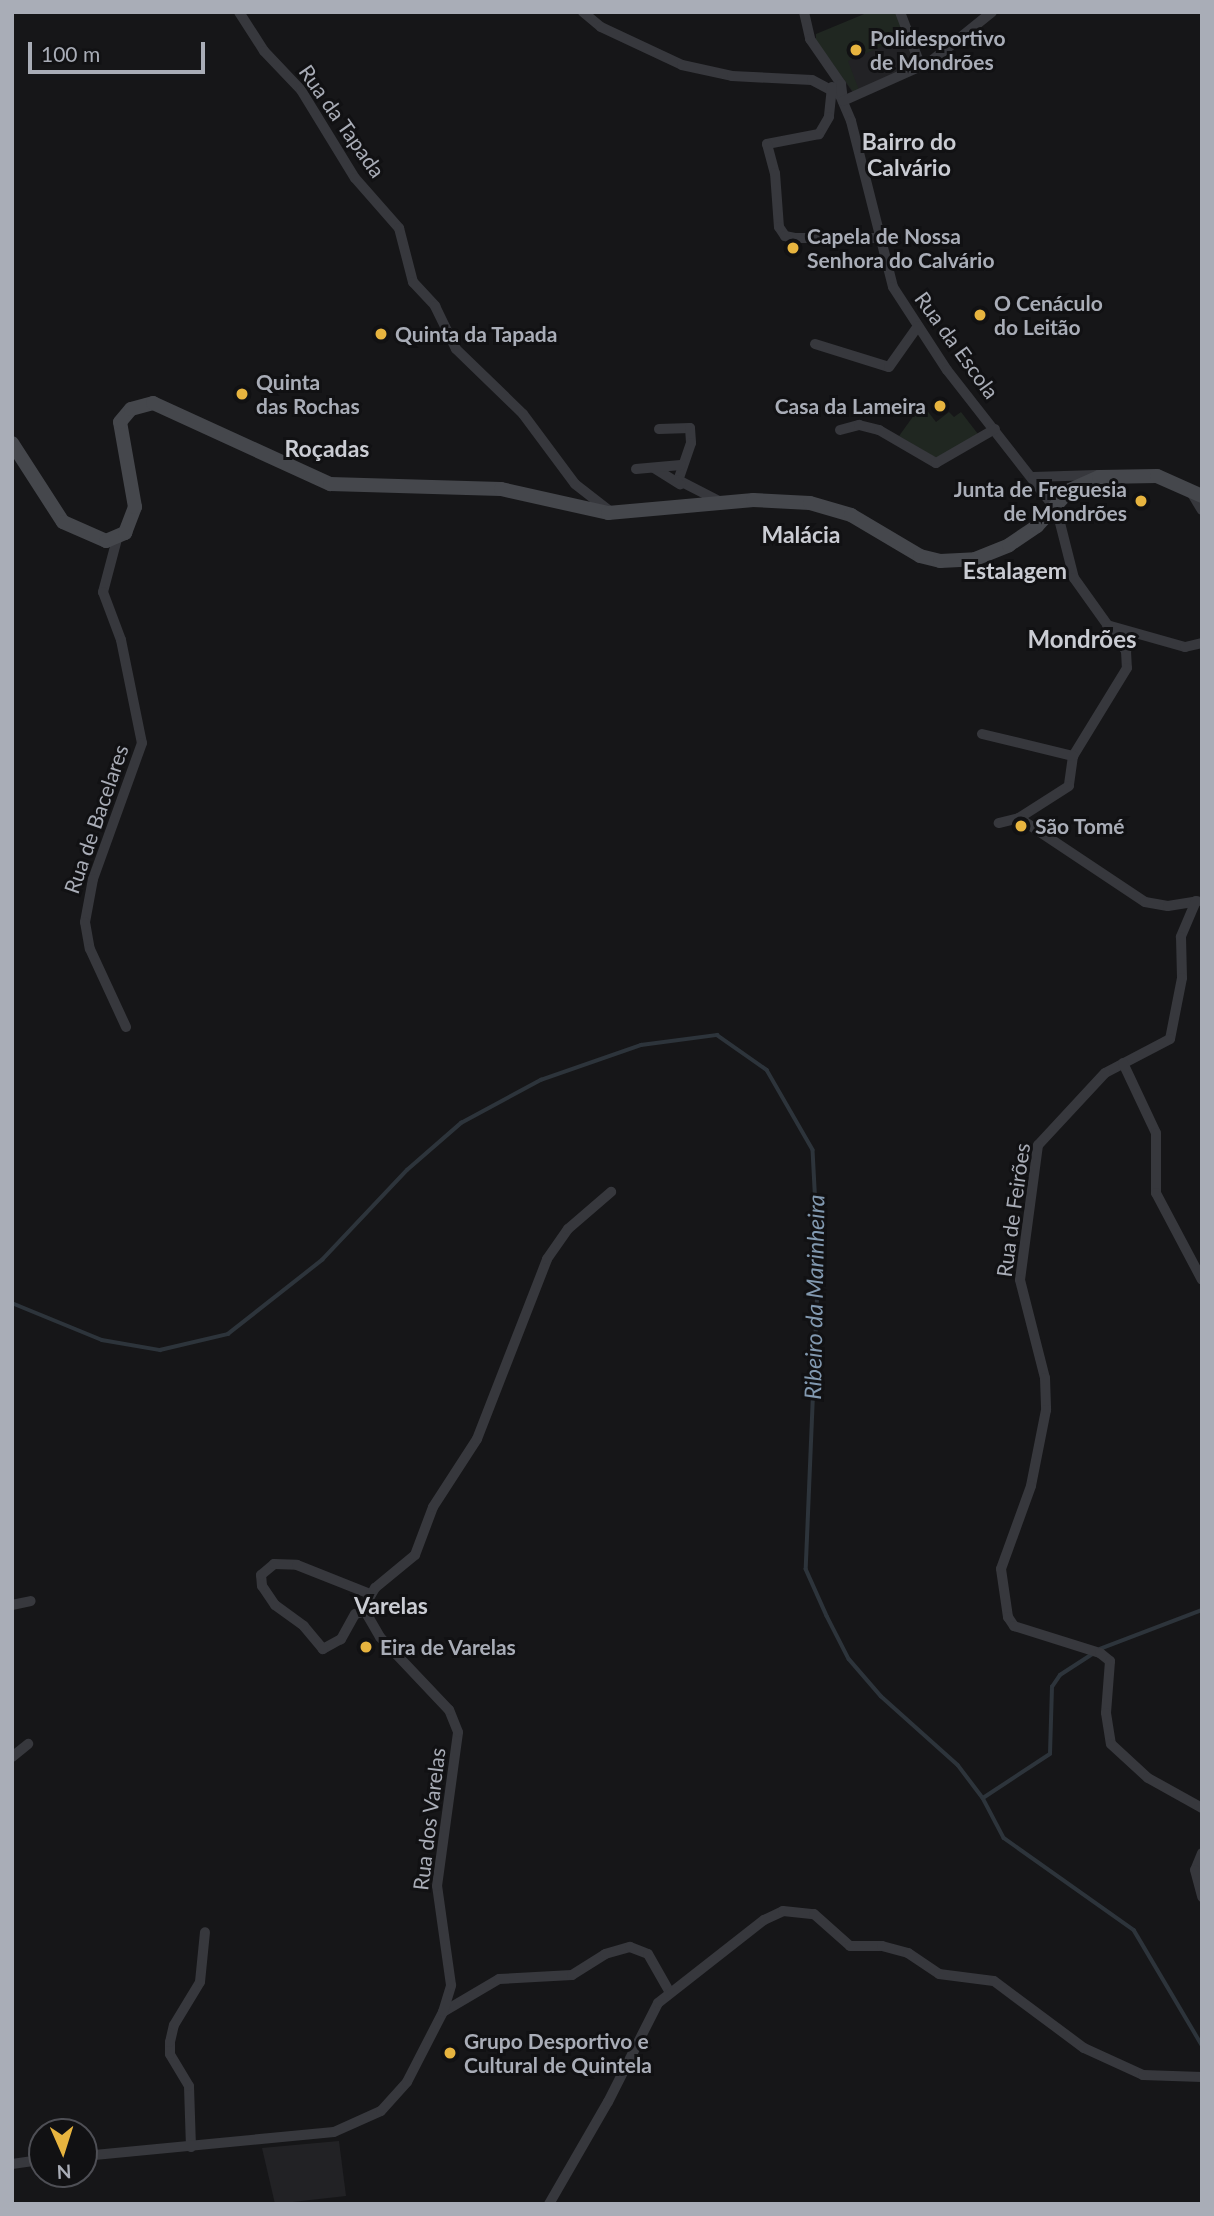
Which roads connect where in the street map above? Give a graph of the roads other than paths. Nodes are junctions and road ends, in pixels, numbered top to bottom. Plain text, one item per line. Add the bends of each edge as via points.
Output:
1 (239, 12) edge
2 (583, 12) edge
3 (804, 12) edge
4 (900, 12) edge
5 (992, 12) edge
6 (921, 67) junction
7 (832, 87) junction
8 (843, 101) junction
9 (880, 238) junction
10 (918, 326) junction
11 (814, 344) dead end
12 (659, 429) dead end
13 (995, 429) junction
14 (840, 430) dead end
15 (12, 443) edge
16 (681, 465) junction
17 (654, 468) junction
18 (636, 469) dead end
19 (1118, 474) junction
20 (1032, 477) junction
21 (681, 484) junction
22 (1196, 492) edge
23 (724, 503) junction
24 (1055, 507) junction
25 (1202, 510) edge
26 (612, 513) junction
27 (117, 539) junction
28 (1107, 625) junction
29 (1202, 643) edge
30 (982, 734) dead end
31 (1073, 756) junction
32 (1019, 818) junction
33 (999, 823) dead end
34 (1199, 901) edge
35 (126, 1027) dead end
36 (1123, 1063) junction
37 (611, 1192) dead end
38 (1202, 1280) edge
39 (370, 1594) junction
40 (31, 1601) dead end
41 (12, 1605) edge
42 (367, 1611) junction
43 (28, 1744) dead end
44 (12, 1757) edge
45 (1202, 1808) edge
46 (1202, 1853) edge
47 (1202, 1898) edge
48 (205, 1932) dead end
49 (669, 1991) junction
50 (443, 2012) junction
51 (1202, 2077) edge
52 (191, 2147) junction
53 (98, 2155) edge
54 (549, 2204) edge

1 - 26 street, Rua da Tapada via 264,51 301,90 355,178 399,228 413,282 435,306 456,349 523,414 575,484
2 - 7 street via 606,29 690,67 741,77 805,79
3 - 8 street, Rua da Escola via 810,39 841,84
4 - 6 street
5 - 6 street
6 - 8 street
7 - 8 street
7 - 9 street via 829,117 819,134 767,144 775,173 779,228 792,238
8 - 9 street, Rua da Escola
9 - 10 street, Rua da Escola via 890,282
10 - 11 street via 889,367
10 - 13 street, Rua da Escola
12 - 16 street via 690,428 691,443
13 - 14 street via 936,463 879,430 859,425
13 - 20 street, Rua da Escola
15 - 27 main road via 65,524 99,540
16 - 17 street
16 - 21 street
17 - 18 street
17 - 21 street
19 - 20 street
19 - 22 main road via 1157,476
19 - 24 main road via 1080,484
20 - 24 street, Rua da Escola
21 - 23 street
22 - 25 street
23 - 24 main road via 779,500 824,505 857,518 920,556 946,561 975,559 1009,545 1033,530
23 - 26 main road
24 - 28 street via 1074,578
26 - 27 main road via 501,489 325,484 153,403 131,409 120,422 135,504 128,528
27 - 35 street, Rua de Bacelares via 103,592 120,636 142,743 93,879 85,928
28 - 29 street via 1185,647
28 - 31 street via 1126,651 1127,667
30 - 31 street
31 - 32 street via 1069,786
32 - 33 street
32 - 34 street via 1146,902 1168,906
34 - 36 street, Rua de Feirões via 1181,937 1183,974 1172,1036
36 - 38 street via 1156,1133 1156,1193
36 - 45 street, Rua de Feirões via 1088,1089 1046,1132 1037,1150 1020,1280 1045,1378 1047,1404 1031,1486 1001,1569 1012,1624 1095,1652 1113,1670 1106,1713 1110,1743 1148,1778
37 - 39 street via 553,1249 477,1439 433,1507 415,1555
39 - 42 street
39 - 42 street via 300,1565 274,1564 261,1575 262,1586 275,1605 304,1626 323,1649 341,1639 355,1614
40 - 41 street
42 - 50 street, Rua dos Varelas via 386,1644 449,1710 458,1732 437,1878 451,1976
43 - 44 street
46 - 47 street via 1195,1870
48 - 52 street via 198,1987 174,2025 170,2042 170,2054 189,2086
49 - 50 street via 648,1954 630,1947 605,1954 572,1975 499,1979
49 - 51 street via 770,1916 804,1911 819,1916 848,1945 904,1952 939,1975 994,1981 1080,2046 1143,2075
49 - 54 street via 649,2017 608,2102
50 - 52 street, Rua dos Varelas via 402,2090 364,2122 334,2132
52 - 53 street, Rua dos Varelas

